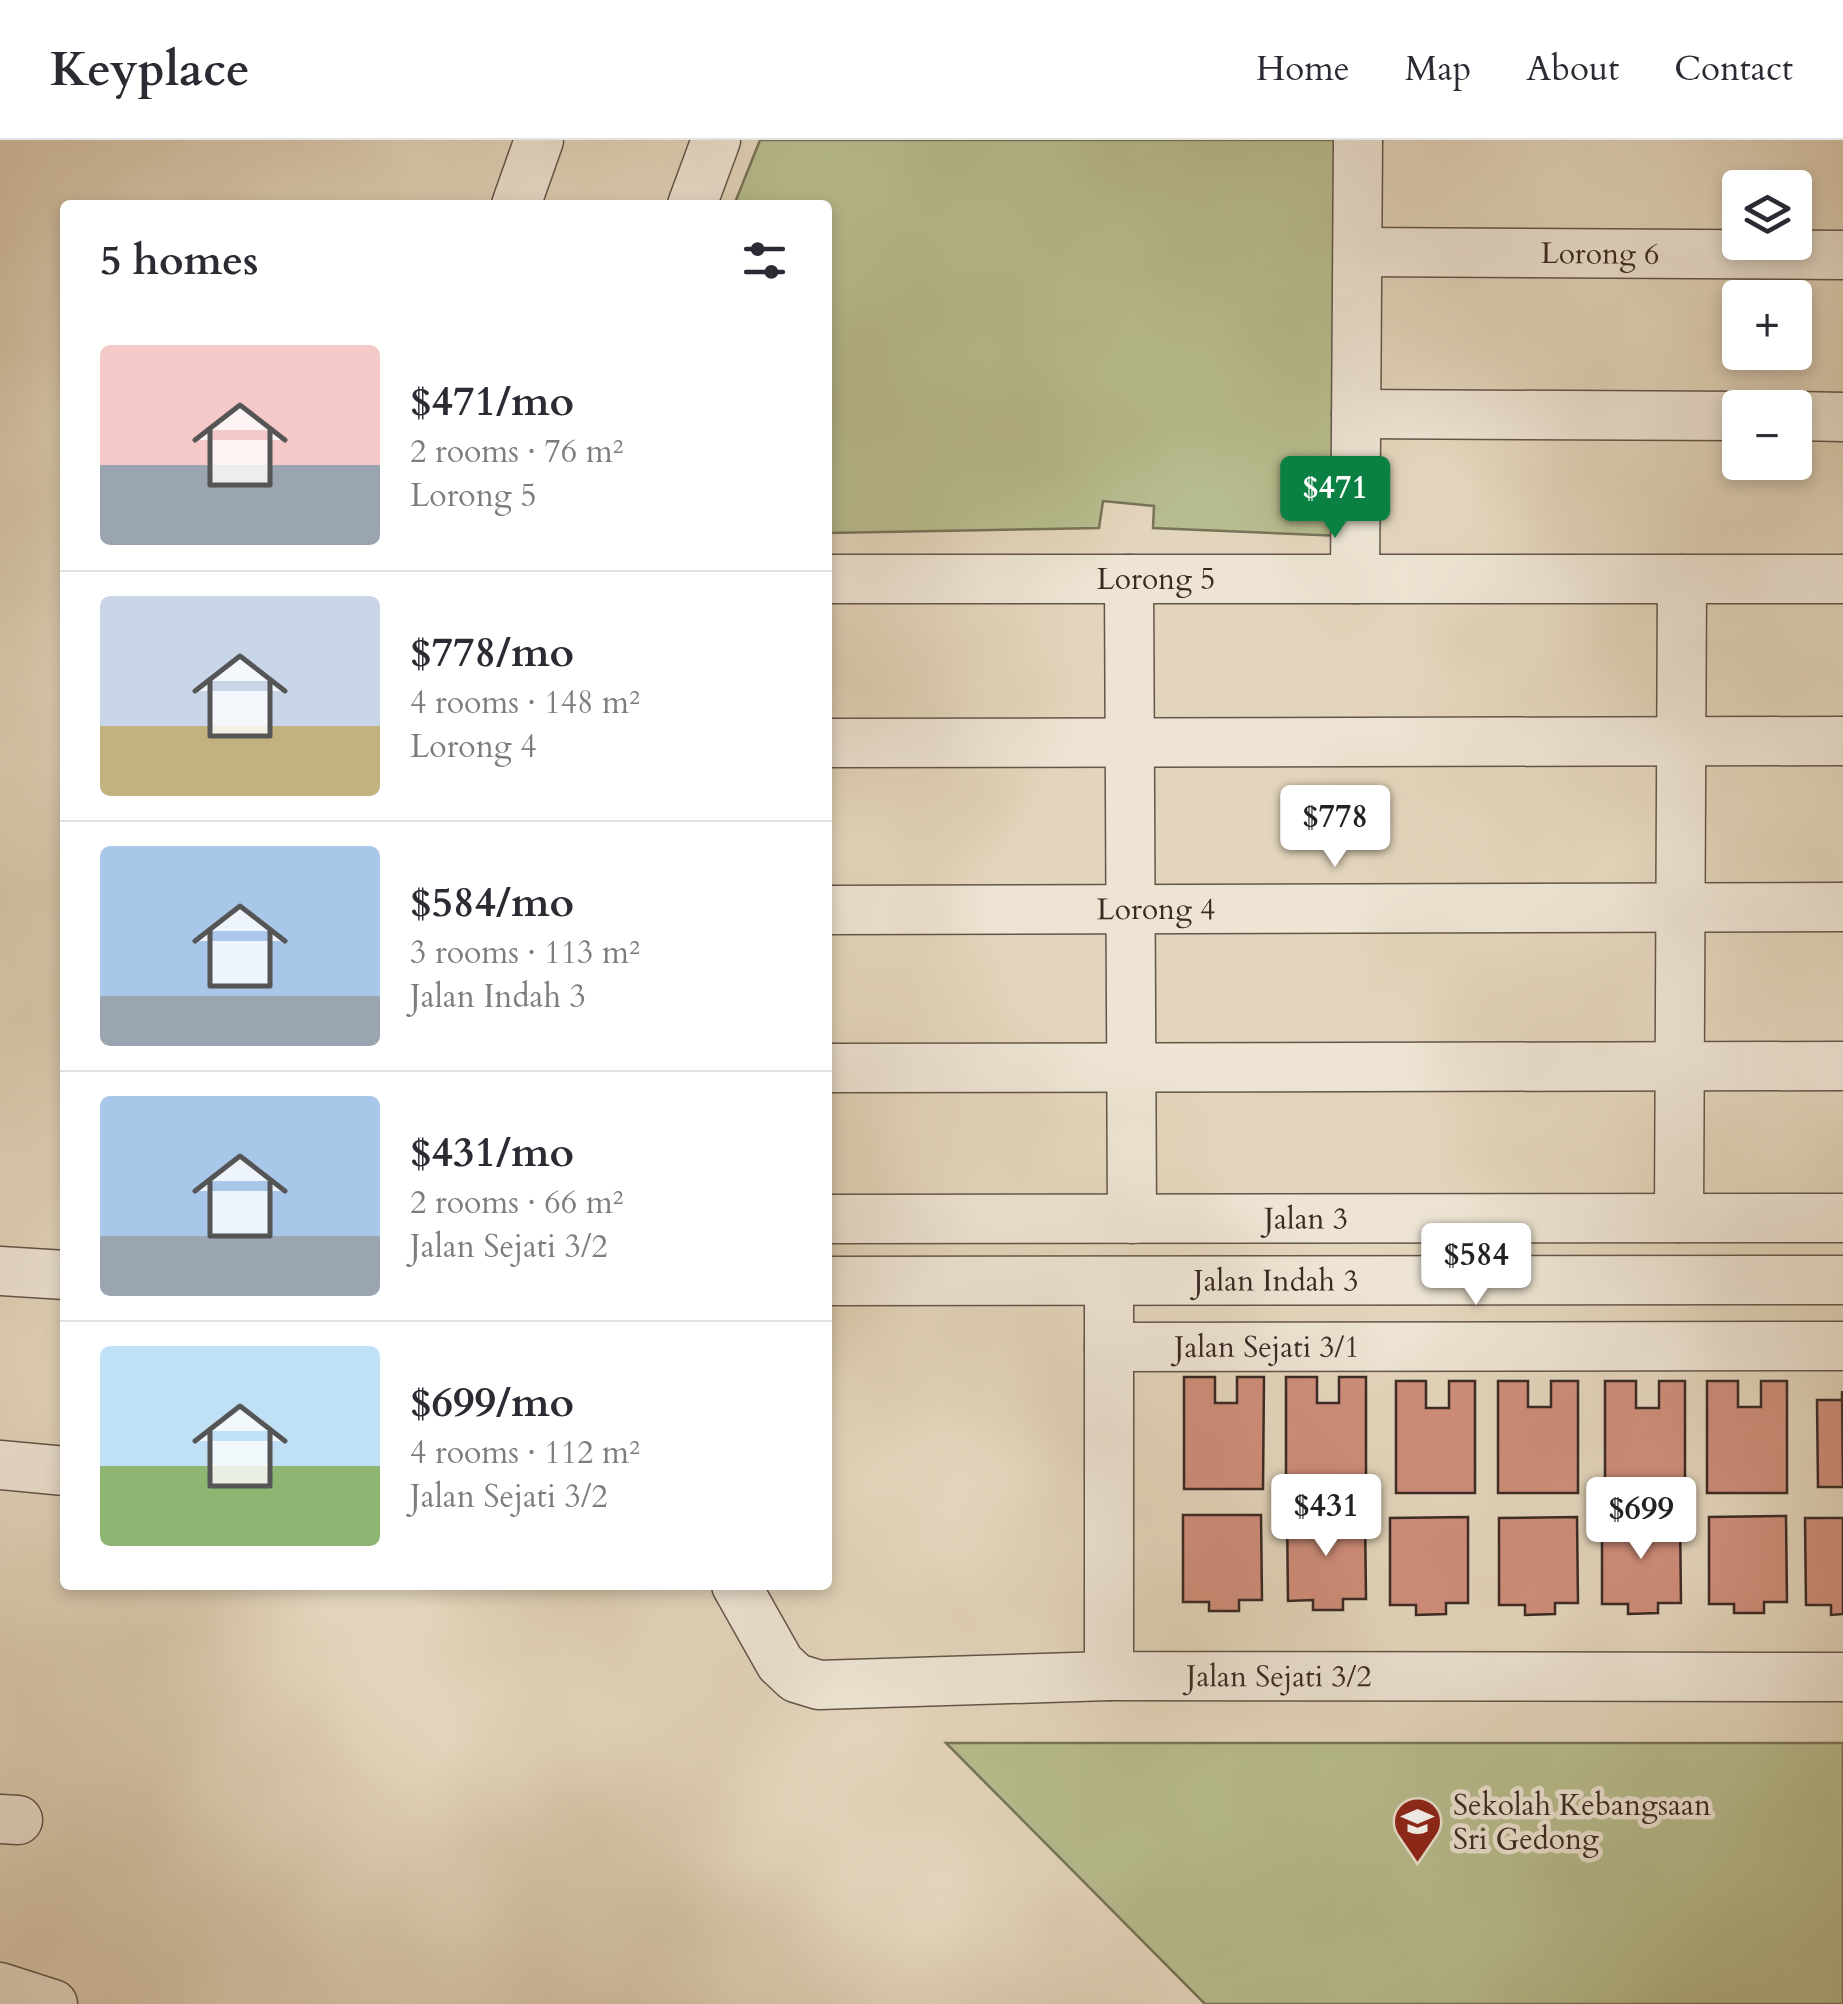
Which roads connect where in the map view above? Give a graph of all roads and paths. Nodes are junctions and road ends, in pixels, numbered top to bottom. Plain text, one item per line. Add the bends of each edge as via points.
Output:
1 (539, 140) edge
2 (716, 140) edge
3 (1358, 140) edge
4 (518, 200) edge
5 (694, 200) edge
6 (1358, 252) junction
7 (1843, 255) edge
8 (1356, 414) junction
9 (1722, 416) edge
10 (1812, 416) edge
11 (1843, 416) edge
12 (832, 579) edge
13 (1129, 579) junction
14 (1355, 579) junction
15 (1682, 579) junction
16 (1843, 579) edge
17 (1681, 741) junction
18 (1843, 741) edge
19 (1130, 742) junction
20 (832, 743) edge
21 (1681, 908) junction
22 (1843, 908) edge
23 (1131, 909) junction
24 (832, 910) edge
25 (1843, 1066) edge
26 (1131, 1067) junction
27 (1680, 1067) junction
28 (832, 1068) edge
29 (1680, 1218) junction
30 (1843, 1218) edge
31 (832, 1219) edge
32 (1132, 1219) junction
33 (0, 1271) edge
34 (60, 1275) edge
35 (1843, 1280) edge
36 (832, 1281) edge
37 (1109, 1281) junction
38 (1109, 1346) junction
39 (1843, 1346) edge
40 (0, 1465) edge
41 (60, 1471) edge
42 (739, 1590) edge
43 (1109, 1676) junction
44 (1843, 1677) edge
45 (0, 1987) edge
46 (53, 2004) edge

1 - 4 street
2 - 5 street
3 - 6 street
6 - 7 street, Lorong 6
6 - 8 street
8 - 9 street
8 - 14 street
10 - 11 street
12 - 13 street, Lorong 5
13 - 14 street, Lorong 5
13 - 19 street
14 - 15 street, Lorong 5
15 - 16 street, Lorong 5
15 - 17 street
17 - 18 street
17 - 19 street
17 - 21 street
19 - 20 street
19 - 23 street
21 - 22 street, Lorong 4
21 - 23 street, Lorong 4
21 - 27 street
23 - 24 street, Lorong 4
23 - 26 street
25 - 27 street
26 - 27 street
26 - 28 street
26 - 32 street
27 - 29 street
29 - 30 street, Jalan 3
29 - 32 street, Jalan 3
31 - 32 street, Jalan 3
33 - 34 street
35 - 37 street, Jalan Indah 3
36 - 37 street, Jalan Indah 3
37 - 38 street
38 - 39 street, Jalan Sejati 3/1
38 - 43 street
40 - 41 street
42 - 43 street, Jalan Sejati 3/2 via 780,1663 796,1678 819,1685
43 - 44 street, Jalan Sejati 3/2
45 - 46 street

